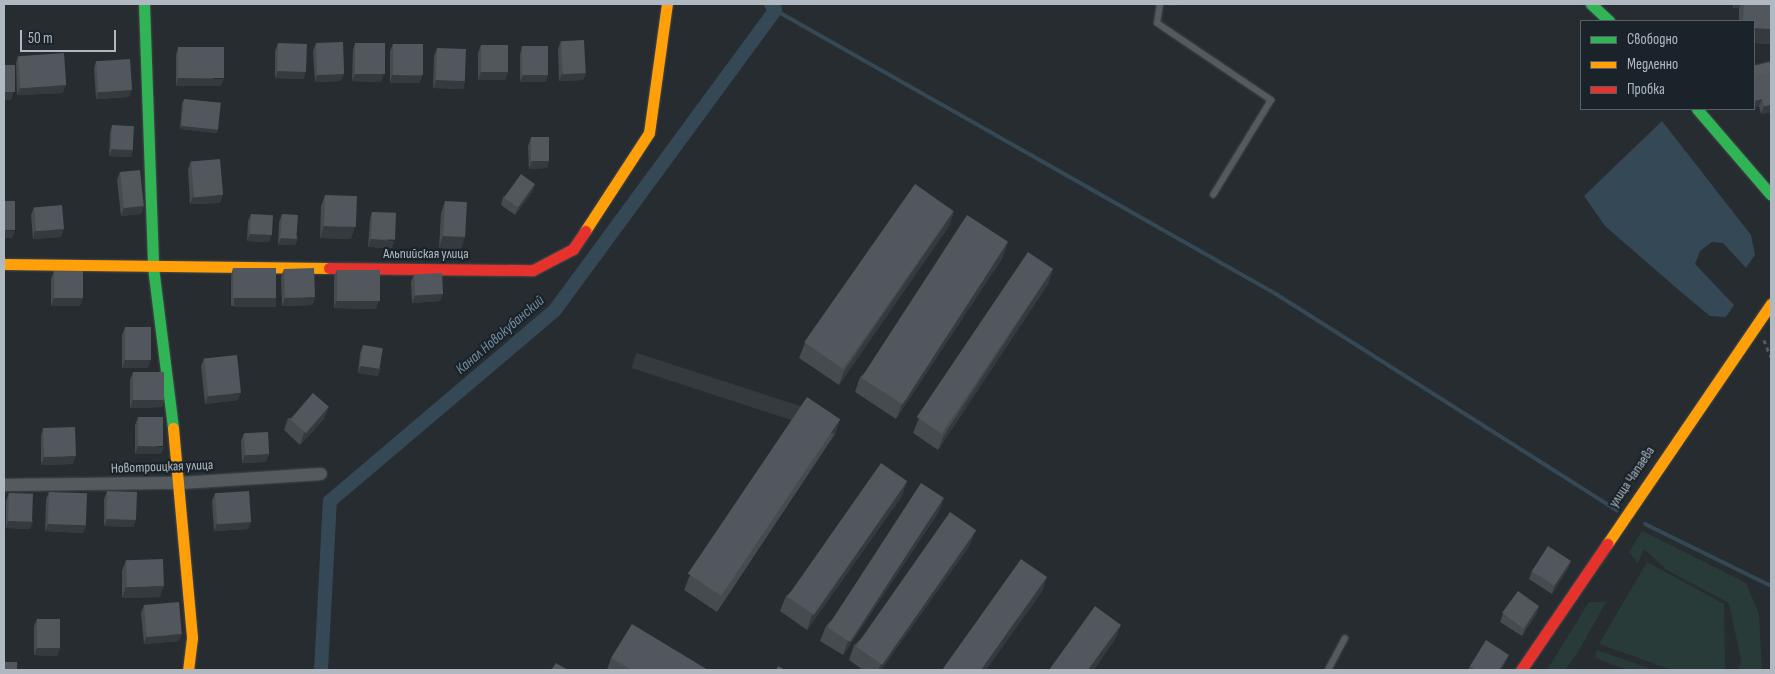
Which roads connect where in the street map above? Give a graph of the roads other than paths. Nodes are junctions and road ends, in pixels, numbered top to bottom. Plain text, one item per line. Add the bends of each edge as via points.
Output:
1 (144, 4) edge
2 (667, 4) edge
3 (1160, 4) edge
4 (1591, 4) edge
5 (1608, 20) edge
6 (1771, 68) edge
7 (1755, 72) edge
8 (1698, 110) edge
9 (1213, 194) dead end
10 (1771, 196) edge
11 (4, 264) edge
12 (153, 267) junction
13 (1771, 304) edge
14 (322, 474) dead end
15 (180, 483) junction
16 (4, 485) edge
17 (1345, 638) dead end
18 (188, 670) edge
19 (1328, 670) edge
20 (1521, 670) edge

1 - 12 street
2 - 12 street, Альпийская улица via 649,132 573,249 533,270
3 - 9 lane via 1157,23 1272,100
4 - 5 street
6 - 7 street
8 - 10 street
11 - 12 street, Альпийская улица
12 - 15 street
13 - 20 street, улица Чапаева
14 - 15 street, Новотроицкая улица
15 - 16 street, Новотроицкая улица
15 - 18 street via 192,638
17 - 19 lane

